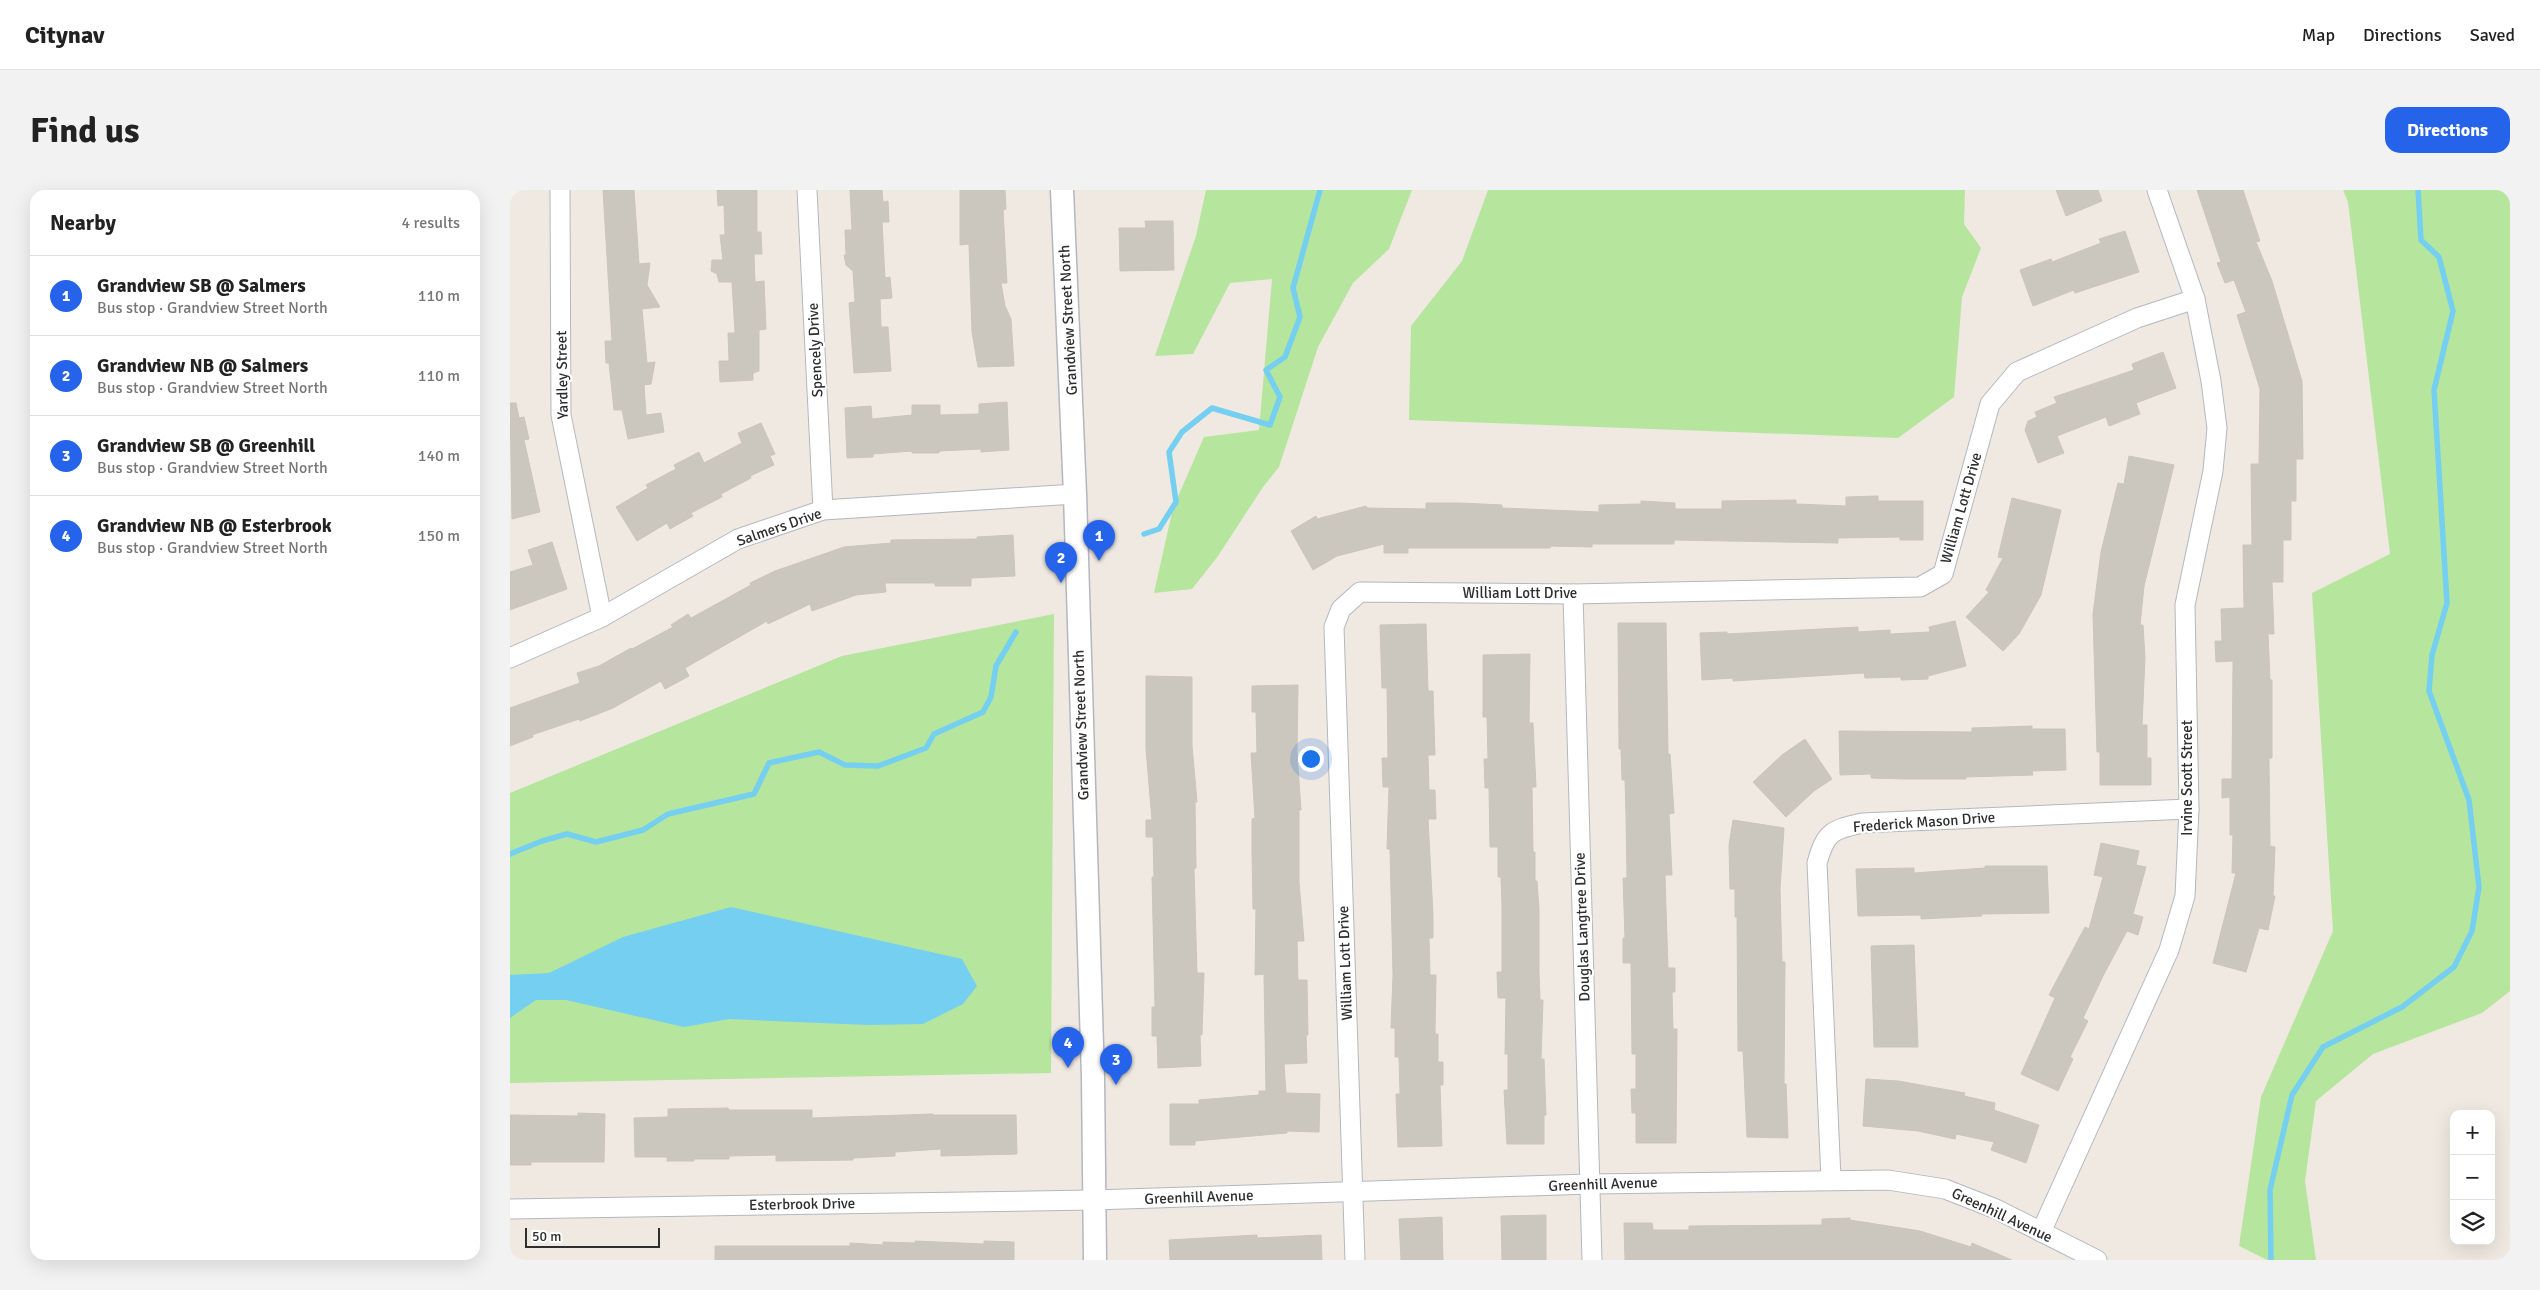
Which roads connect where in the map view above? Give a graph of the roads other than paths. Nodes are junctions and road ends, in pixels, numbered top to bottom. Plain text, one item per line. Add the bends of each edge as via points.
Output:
1 (560, 190) edge
2 (807, 190) edge
3 (1062, 190) edge
4 (2157, 190) edge
5 (2195, 299) junction
6 (1074, 494) junction
7 (823, 510) junction
8 (1573, 594) junction
9 (602, 617) junction
10 (510, 658) edge
11 (2189, 809) junction
12 (1831, 1179) junction
13 (1590, 1184) junction
14 (1353, 1193) junction
15 (1094, 1200) junction
16 (510, 1209) edge
17 (2041, 1232) junction
18 (1096, 1260) edge
19 (1356, 1260) edge
20 (1592, 1260) edge
21 (2097, 1260) edge

1 - 9 street, Yardley Street via 561,415
2 - 7 street, Spencely Drive
3 - 6 street, Grandview Street North
4 - 5 street, Irvine Scott Street
5 - 8 street, William Lott Drive via 2137,318 2017,372 1990,404 1943,574 1920,587
5 - 11 street, Irvine Scott Street via 2217,428 2212,471 2185,606
6 - 7 street, Salmers Drive
6 - 15 street, Grandview Street North
7 - 9 street, Salmers Drive via 738,539
8 - 13 street, Douglas Langtree Drive
8 - 14 street, William Lott Drive via 1360,592 1341,609 1334,627
9 - 10 street, Salmers Drive
11 - 12 street, Frederick Mason Drive via 1862,823 1834,830 1822,845 1816,862
11 - 17 street, Irvine Scott Street via 2185,896 2168,950
12 - 13 street, Greenhill Avenue
12 - 17 street, Greenhill Avenue via 1888,1180 1945,1189 1996,1209
13 - 14 street, Greenhill Avenue
13 - 20 street, Douglas Langtree Drive
14 - 15 street, Greenhill Avenue
14 - 19 street, William Lott Drive
15 - 16 street, Esterbrook Drive
15 - 18 street, Grandview Street North
17 - 21 street, Greenhill Avenue

